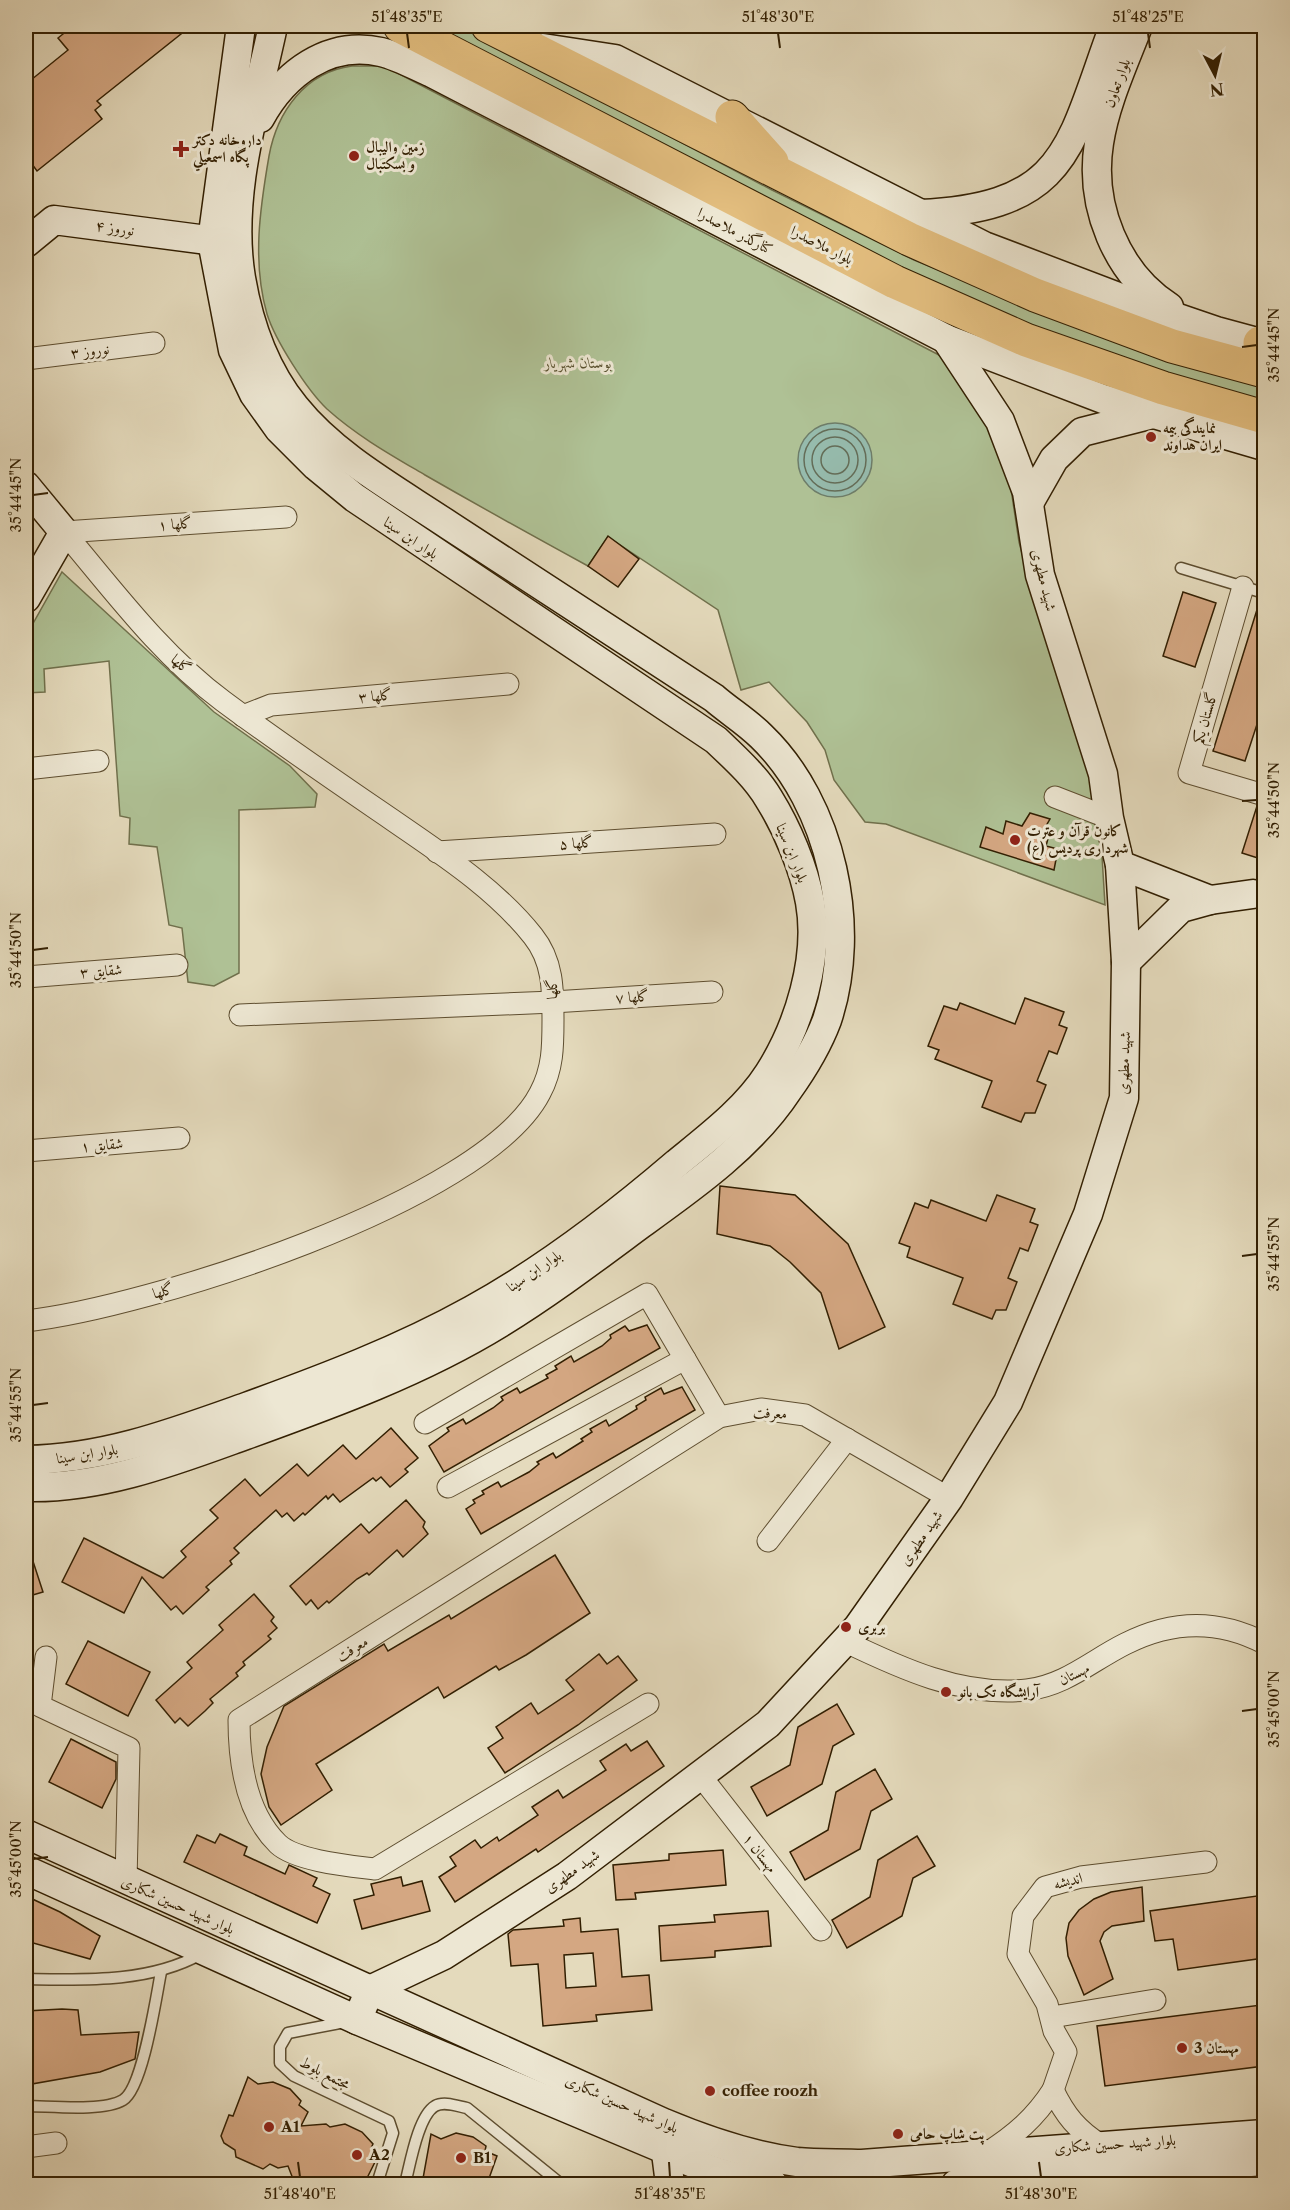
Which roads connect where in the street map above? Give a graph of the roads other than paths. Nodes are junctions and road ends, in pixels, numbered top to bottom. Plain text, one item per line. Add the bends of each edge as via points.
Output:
1 (273, 26) edge
2 (399, 26) edge
3 (488, 26) edge
4 (1132, 27) edge
5 (237, 33) edge
6 (527, 46) junction
7 (539, 114) junction
8 (732, 117) junction
9 (1087, 136) junction
10 (248, 141) junction
11 (791, 180) junction
12 (722, 209) junction
13 (917, 214) junction
14 (26, 243) edge
15 (225, 243) junction
16 (1194, 323) junction
17 (946, 339) junction
18 (154, 343) dead end
19 (1263, 351) edge
20 (26, 359) edge
21 (1153, 414) junction
22 (1264, 417) edge
23 (1264, 446) edge
24 (26, 486) edge
25 (1029, 503) junction
26 (286, 517) dead end
27 (64, 532) junction
28 (1181, 568) dead end
29 (1244, 587) junction
30 (1264, 593) edge
31 (26, 598) edge
32 (508, 684) dead end
33 (243, 716) junction
34 (98, 761) dead end
35 (26, 769) edge
36 (1264, 795) edge
37 (1055, 797) dead end
38 (1109, 818) junction
39 (715, 834) dead end
40 (437, 852) junction
41 (1120, 865) junction
42 (1259, 896) edge
43 (1210, 900) junction
44 (1126, 962) junction
45 (177, 965) dead end
46 (26, 977) edge
47 (712, 992) dead end
48 (553, 1002) junction
49 (240, 1015) dead end
50 (179, 1138) dead end
51 (26, 1151) edge
52 (26, 1321) edge
53 (685, 1359) junction
54 (719, 1417) junction
55 (425, 1424) dead end
56 (847, 1439) junction
57 (26, 1460) edge
58 (26, 1487) edge
59 (448, 1487) dead end
60 (950, 1498) junction
61 (768, 1541) dead end
62 (844, 1641) junction
63 (1264, 1643) edge
64 (46, 1657) dead end
65 (648, 1704) dead end
66 (700, 1775) junction
67 (26, 1834) edge
68 (1206, 1862) dead end
69 (26, 1870) edge
70 (126, 1882) junction
71 (821, 1930) dead end
72 (205, 1952) junction
73 (161, 1972) junction
74 (26, 1979) edge
75 (370, 1990) junction
76 (1155, 2000) dead end
77 (1052, 2017) junction
78 (357, 2020) junction
79 (1053, 2090) junction
80 (26, 2106) edge
81 (1264, 2134) edge
82 (664, 2136) junction
83 (56, 2143) dead end
84 (1101, 2145) junction
85 (26, 2147) edge
86 (986, 2154) junction
87 (1264, 2161) edge
88 (377, 2184) edge
89 (405, 2184) edge
90 (561, 2184) edge
91 (670, 2184) edge
92 (773, 2184) edge
93 (956, 2184) edge

1 - 10 main road, بلوار ابن سینا
2 - 7 main road, بلوار ملاصدرا
3 - 6 main road
4 - 9 main road, بلوار تعاون
5 - 15 main road, بلوار ابن سینا
6 - 8 main road via 615,59
6 - 11 main road
7 - 10 main road via 383,52 359,48 316,60 285,81
7 - 12 main road, بلوار ملاصدرا
8 - 11 main road
8 - 13 main road
9 - 13 main road via 1064,154 1037,185 1020,194 981,208
9 - 16 main road via 1109,235 1141,285
10 - 15 main road, بلوار ابن سینا via 239,209
11 - 19 main road via 909,239 1035,295 1172,346
12 - 17 main road, کنارگذر ملاصدرا
12 - 22 main road, بلوار ملاصدرا via 1026,340 1163,388
13 - 16 main road via 984,246
14 - 15 main road, نوروز ۴ via 54,220
15 - 57 main road, بلوار ابن سینا via 234,350 254,394 279,429 316,466 398,529 716,740 769,798 801,870 810,903 808,970 799,1011 786,1040 770,1073 744,1105 658,1179 511,1287 397,1348 167,1436 62,1460
15 - 58 main road, بلوار ابن سینا via 240,276 261,351 289,398 319,432 385,482 714,698 762,736 818,821 828,854 840,910 835,980 826,1020 813,1049 788,1092 760,1126 676,1198 498,1324 398,1376 186,1457 108,1479
16 - 19 main road
17 - 21 main road, کنارگذر ملاصدرا via 1102,399
17 - 25 main road, شهید مطهری via 1000,421
18 - 20 street, نوروز ۳
21 - 23 main road, کنارگذر ملاصدرا
21 - 25 main road via 1082,432 1054,459
24 - 27 main road
25 - 38 main road, شهید مطهری via 1040,575 1103,774
26 - 27 street, گلها ۱
27 - 31 main road
27 - 33 street, گلها via 166,651
28 - 29 lane
29 - 30 lane
29 - 36 street, گلستان یکم via 1189,773
32 - 33 street, گلها ۳ via 271,705
33 - 40 street, گلها
34 - 35 street
37 - 38 street
38 - 41 main road, شهید مطهری
39 - 40 street, گلها ۵
40 - 48 street, گلها via 507,908 535,939 552,974
41 - 43 main road
41 - 44 main road, شهید مطهری
42 - 43 main road
43 - 44 main road via 1182,908
44 - 60 main road, شهید مطهری via 1124,1098 1088,1214 1008,1402
45 - 46 street, شقایق ۳
47 - 48 street, گلها ۷
48 - 49 street, گلها ۷
48 - 52 street, گلها via 553,1060 540,1094 522,1119 500,1139 425,1191 292,1247 203,1279 68,1316
50 - 51 street, شقایق ۱
53 - 54 street
53 - 55 street via 647,1294
53 - 59 street
54 - 56 street, معرفت via 761,1409 805,1415
54 - 65 street, معرفت via 239,1720 239,1750 254,1811 279,1845 326,1864 375,1869
56 - 60 street, معرفت
56 - 61 street
60 - 62 main road, شهید مطهری
62 - 63 street, مهستان via 909,1672 993,1690 1026,1690 1056,1683 1124,1644 1175,1628 1203,1624 1227,1627
62 - 66 main road, شهید مطهری via 768,1724
64 - 70 street via 40,1706 129,1748
66 - 71 street, مهستان ۱
66 - 75 main road, شهید مطهری via 567,1876 444,1955
67 - 70 main road, بلوار شهید حسین شکاری
68 - 77 street, اندیشه via 1081,1877 1045,1887 1023,1916 1018,1954
69 - 72 main road, بلوار شهید حسین شکاری
70 - 75 main road, بلوار شهید حسین شکاری
72 - 73 lane
72 - 78 main road, بلوار شهید حسین شکاری
73 - 74 lane
73 - 80 lane via 139,2073 124,2099 90,2106
75 - 78 main road
75 - 82 main road, بلوار شهید حسین شکاری
76 - 77 street
77 - 79 street, اندیشه via 1054,2031 1066,2052
78 - 82 main road, بلوار شهید حسین شکاری
78 - 88 lane, مجتمع بلوط via 288,2033 280,2047 280,2063 294,2076 390,2121 393,2133
79 - 84 street via 1065,2115 1080,2132
79 - 86 street, اندیشه via 1038,2113
81 - 84 main road, بلوار شهید حسین شکاری
82 - 86 main road, بلوار شهید حسین شکاری via 701,2139 798,2162 862,2164
82 - 91 main road
82 - 92 main road, بلوار شهید حسین شکاری via 691,2164 746,2181
83 - 85 street
84 - 86 main road, بلوار شهید حسین شکاری
87 - 93 main road, بلوار شهید حسین شکاری
89 - 90 lane via 424,2115 436,2105 450,2104 467,2108

